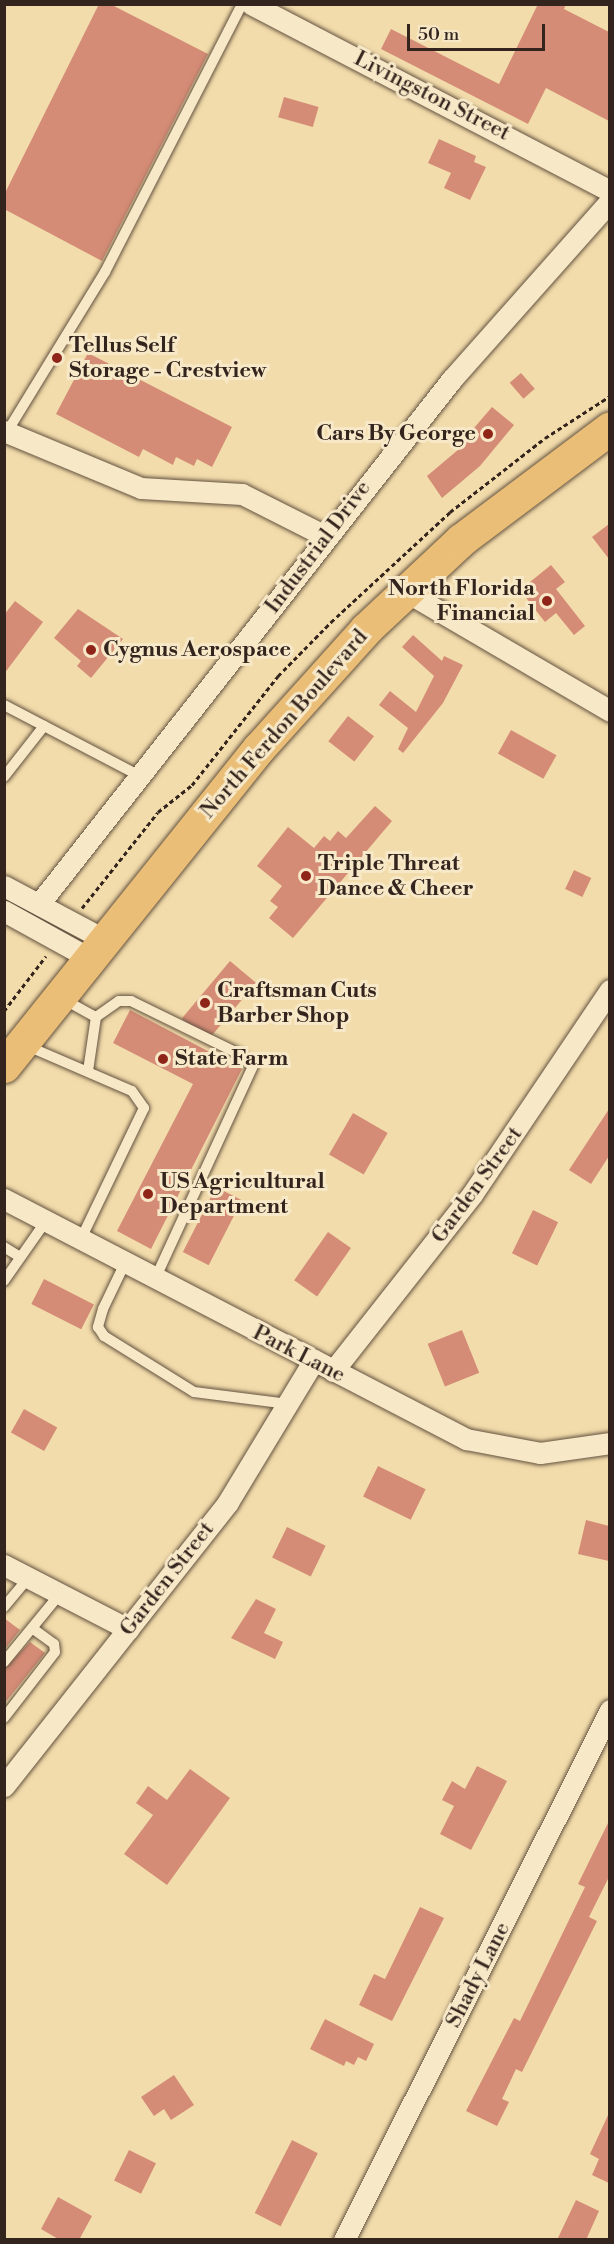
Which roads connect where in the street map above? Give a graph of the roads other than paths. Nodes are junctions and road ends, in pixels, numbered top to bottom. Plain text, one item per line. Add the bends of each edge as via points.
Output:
1 (242, 4) edge
2 (251, 4) edge
3 (609, 191) edge
4 (609, 201) edge
5 (609, 428) edge
6 (6, 431) edge
7 (325, 536) junction
8 (405, 591) junction
9 (4, 705) edge
10 (609, 711) edge
11 (44, 726) junction
12 (4, 777) edge
13 (142, 777) junction
14 (4, 886) edge
15 (39, 904) junction
16 (4, 911) edge
17 (97, 949) junction
18 (609, 990) edge
19 (60, 996) junction
20 (96, 1017) junction
21 (13, 1055) edge
22 (88, 1071) junction
23 (4, 1199) edge
24 (46, 1221) junction
25 (81, 1239) junction
26 (4, 1247) edge
27 (20, 1257) junction
28 (125, 1263) junction
29 (154, 1279) junction
30 (4, 1281) edge
31 (314, 1360) junction
32 (333, 1371) junction
33 (289, 1404) junction
34 (609, 1443) edge
35 (4, 1565) edge
36 (28, 1578) junction
37 (59, 1595) junction
38 (4, 1607) edge
39 (32, 1628) junction
40 (128, 1629) junction
41 (4, 1662) edge
42 (609, 1710) edge
43 (4, 1718) edge
44 (4, 1786) edge
45 (344, 2240) edge

1 - 6 lane via 105,272
2 - 3 street, Livingston Street
4 - 7 street, Industrial Drive via 548,265
5 - 8 main road, North Ferdon Boulevard via 461,540
6 - 7 street via 141,488 242,494
7 - 13 street, Industrial Drive
8 - 10 street
8 - 17 main road, North Ferdon Boulevard via 294,707
9 - 11 lane
11 - 12 lane
11 - 13 lane
13 - 15 street, Industrial Drive
14 - 15 street
15 - 17 street via 71,922
16 - 17 street via 58,940
17 - 19 main road, North Ferdon Boulevard
18 - 32 street, Garden Street via 473,1193
19 - 20 lane
19 - 21 main road, North Ferdon Boulevard
20 - 22 lane
20 - 29 lane via 119,1001 131,1001 253,1066
21 - 22 lane
22 - 25 lane via 132,1091 144,1108
23 - 24 street, Park Lane
24 - 25 street, Park Lane
24 - 27 lane
25 - 28 street, Park Lane
26 - 27 lane
27 - 30 lane
28 - 29 street, Park Lane
28 - 33 lane via 103,1309 98,1327 104,1336 194,1392
29 - 31 street, Park Lane
31 - 32 street, Park Lane
31 - 33 street, Garden Street
32 - 34 street, Park Lane via 495,1448 540,1453
33 - 40 street, Garden Street via 228,1502
35 - 36 street
36 - 37 street
36 - 38 lane
37 - 39 lane
37 - 40 street
39 - 41 lane
39 - 43 lane via 54,1644 55,1652
40 - 44 street, Garden Street
42 - 45 street, Shady Lane

